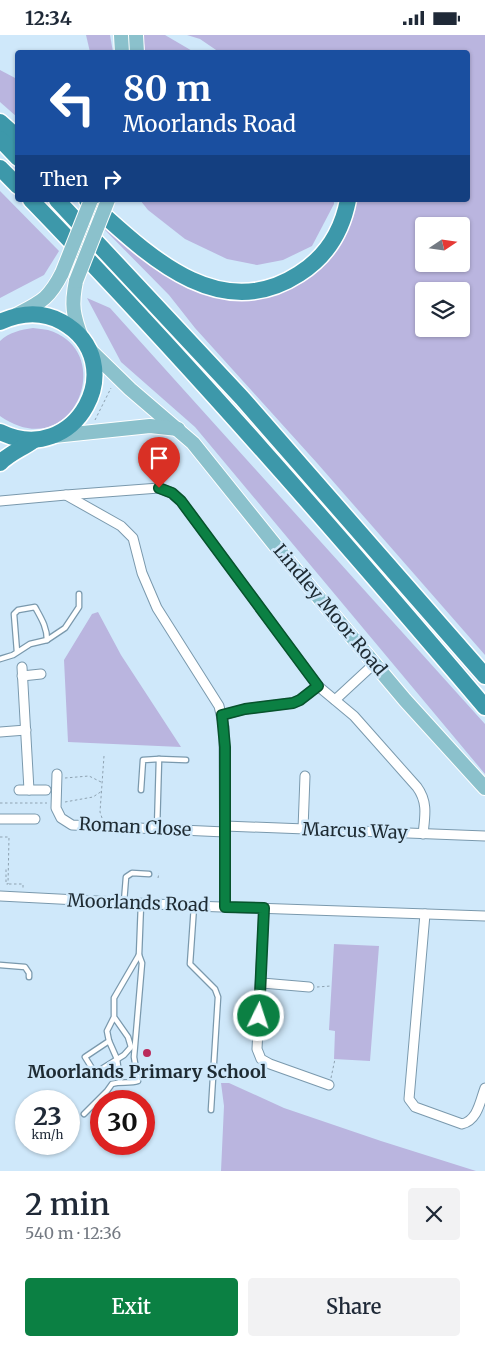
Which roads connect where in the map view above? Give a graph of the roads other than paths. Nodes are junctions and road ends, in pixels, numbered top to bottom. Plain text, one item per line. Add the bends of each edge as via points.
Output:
1 (121, 35) edge
2 (136, 35) edge
3 (122, 50) edge
4 (137, 50) edge
5 (0, 122) edge
6 (15, 135) edge
7 (0, 139) edge
8 (15, 155) edge
9 (0, 168) edge
10 (15, 183) edge
11 (33, 202) edge
12 (60, 202) edge
13 (89, 202) edge
14 (90, 202) edge
15 (107, 202) edge
16 (348, 202) edge
17 (6, 319) edge
18 (85, 344) junction
19 (178, 429) junction
20 (0, 431) edge
21 (54, 436) junction
22 (34, 440) junction
23 (2, 458) edge
24 (66, 495) junction
25 (0, 501) edge
26 (79, 594) dead end
27 (47, 640) junction
28 (17, 652) junction
29 (0, 659) edge
30 (375, 663) junction
31 (41, 674) dead end
32 (485, 676) edge
33 (318, 686) junction
34 (335, 700) junction
35 (485, 707) edge
36 (222, 715) junction
37 (26, 730) junction
38 (0, 732) edge
39 (159, 759) junction
40 (186, 760) dead end
41 (57, 776) road end
42 (305, 776) dead end
43 (485, 787) edge
44 (19, 790) dead end
45 (29, 790) junction
46 (46, 790) dead end
47 (141, 790) dead end
48 (0, 819) edge
49 (35, 819) dead end
50 (157, 829) junction
51 (225, 829) junction
52 (303, 829) junction
53 (423, 834) junction
54 (485, 837) edge
55 (149, 874) dead end
56 (0, 896) edge
57 (124, 903) junction
58 (141, 904) junction
59 (194, 907) junction
60 (225, 907) junction
61 (264, 908) junction
62 (424, 914) junction
63 (485, 916) edge
64 (140, 955) junction
65 (0, 965) edge
66 (29, 977) dead end
67 (262, 983) junction
68 (309, 987) road end
69 (114, 1017) junction
70 (109, 1041) junction
71 (117, 1059) junction
72 (120, 1081) junction
73 (329, 1085) road end
74 (485, 1088) edge
75 (211, 1110) dead end
76 (84, 1114) dead end

1 - 3 main road
2 - 4 main road
5 - 6 highway
7 - 8 highway
9 - 10 highway
11 - 35 highway via 237,422
12 - 32 highway via 242,398
13 - 16 highway via 162,264 205,286 229,292 264,289 308,269 339,230
14 - 17 main road, bridge via 54,288 43,301
15 - 18 main road, bridge via 72,299
17 - 18 highway via 37,313 54,317 71,327
18 - 19 main road, Lindley Moor Road
18 - 21 highway via 94,367 94,388 79,419
19 - 21 main road via 150,426
19 - 30 main road, Lindley Moor Road via 200,451
20 - 22 highway via 20,439
21 - 22 highway
22 - 23 highway
24 - 25 street
24 - 33 street via 159,488 172,493
24 - 36 street via 121,526 133,538 148,591
26 - 27 lane via 79,607 65,628
27 - 28 lane via 30,644
27 - 28 lane via 44,622 35,607 18,610 14,613
28 - 29 lane
30 - 34 street
30 - 43 main road, Lindley Moor Road
31 - 37 street via 22,671
33 - 34 street
33 - 36 street via 293,703
34 - 53 street via 354,716 423,796 426,804
36 - 51 street
37 - 38 street
37 - 45 street
39 - 40 lane
39 - 47 lane via 143,760
39 - 50 lane
41 - 50 street, Roman Close via 56,808 61,818 72,825
42 - 52 street
44 - 45 street
45 - 46 street
48 - 49 street
50 - 51 street, Roman Close
51 - 52 street, Marcus Way
51 - 60 street
52 - 53 street, Marcus Way
53 - 54 street, Marcus Way
55 - 57 lane via 132,873 126,877
56 - 57 street, Moorlands Road
57 - 58 street, Moorlands Road
58 - 59 street, Moorlands Road
58 - 64 lane
59 - 60 street, Moorlands Road
59 - 75 lane via 190,964 215,989 218,997
60 - 61 street, Moorlands Road
61 - 62 street, Moorlands Road
61 - 67 street
62 - 63 street, Moorlands Road
62 - 74 street via 409,1099 415,1107 462,1124 474,1117
64 - 69 lane via 114,998
64 - 72 lane via 134,1057 138,1081
65 - 66 lane via 25,967
67 - 68 street
67 - 73 street via 257,1049 261,1059
69 - 70 lane via 108,1031
69 - 71 lane via 131,1047
70 - 71 lane
70 - 71 lane via 85,1057 95,1073
71 - 72 lane
72 - 76 lane via 112,1084

